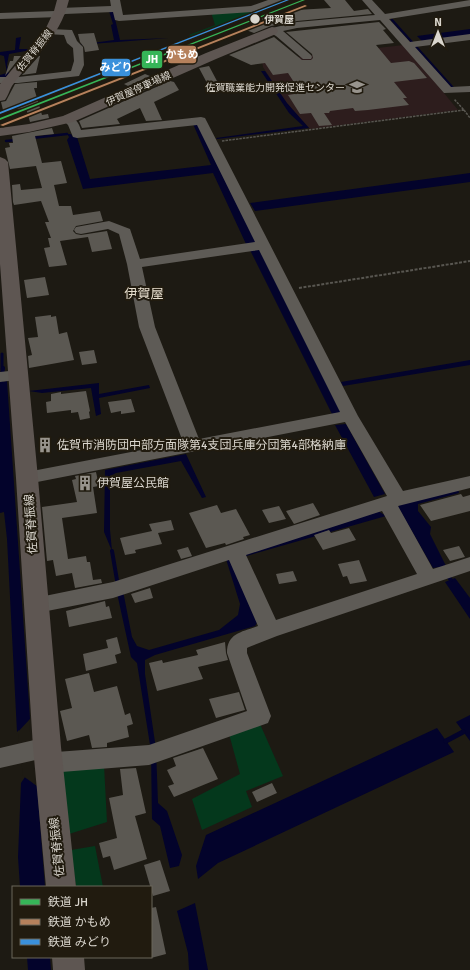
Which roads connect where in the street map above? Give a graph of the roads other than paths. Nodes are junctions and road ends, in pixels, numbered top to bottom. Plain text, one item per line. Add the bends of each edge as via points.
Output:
1 (278, 0) edge
2 (367, 0) edge
3 (470, 2) edge
4 (408, 4) dead end
5 (113, 7) edge
6 (61, 8) edge
7 (0, 16) edge
8 (385, 16) junction
9 (272, 31) junction
10 (51, 32) junction
11 (470, 37) edge
12 (413, 44) junction
13 (307, 57) dead end
14 (5, 80) edge
15 (470, 89) edge
16 (0, 97) edge
17 (68, 119) junction
18 (0, 132) edge
19 (0, 162) edge
20 (0, 168) edge
21 (81, 230) dead end
22 (264, 245) junction
23 (134, 264) junction
24 (9, 376) edge
25 (342, 418) junction
26 (193, 446) junction
27 (27, 478) junction
28 (470, 482) edge
29 (388, 507) junction
30 (237, 555) junction
31 (447, 571) edge
32 (37, 606) junction
33 (270, 630) junction
34 (29, 754) edge
35 (61, 886) edge
36 (68, 958) edge
37 (69, 970) edge

1 - 5 street via 252,9 118,18
2 - 8 street
3 - 8 street
4 - 8 street
5 - 6 street
6 - 7 street
6 - 10 main road, 佐賀脊振線
8 - 9 street via 297,25
8 - 12 street
9 - 13 street via 280,34
9 - 17 main road, 伊賀屋停車場線
10 - 14 main road, 佐賀脊振線
10 - 14 street via 68,32 72,43 78,47 80,58 77,72
11 - 12 street
12 - 15 street via 448,91
14 - 16 main road, 佐賀脊振線
17 - 18 main road, 伊賀屋停車場線
17 - 22 street via 77,134 201,121
19 - 20 main road, 佐賀脊振線
20 - 24 main road, 佐賀脊振線
21 - 23 street via 108,225 125,232
22 - 23 street
22 - 25 street via 334,386
23 - 26 street via 148,327
24 - 27 main road, 佐賀脊振線
25 - 26 street
25 - 29 street
26 - 27 street
27 - 32 main road, 佐賀脊振線
28 - 29 street
29 - 30 street
29 - 31 street
30 - 32 street via 119,588
30 - 33 street
31 - 33 street
32 - 34 main road, 佐賀脊振線
33 - 34 street via 237,645 237,653 260,716 154,754
34 - 35 main road, 佐賀脊振線
36 - 37 main road

